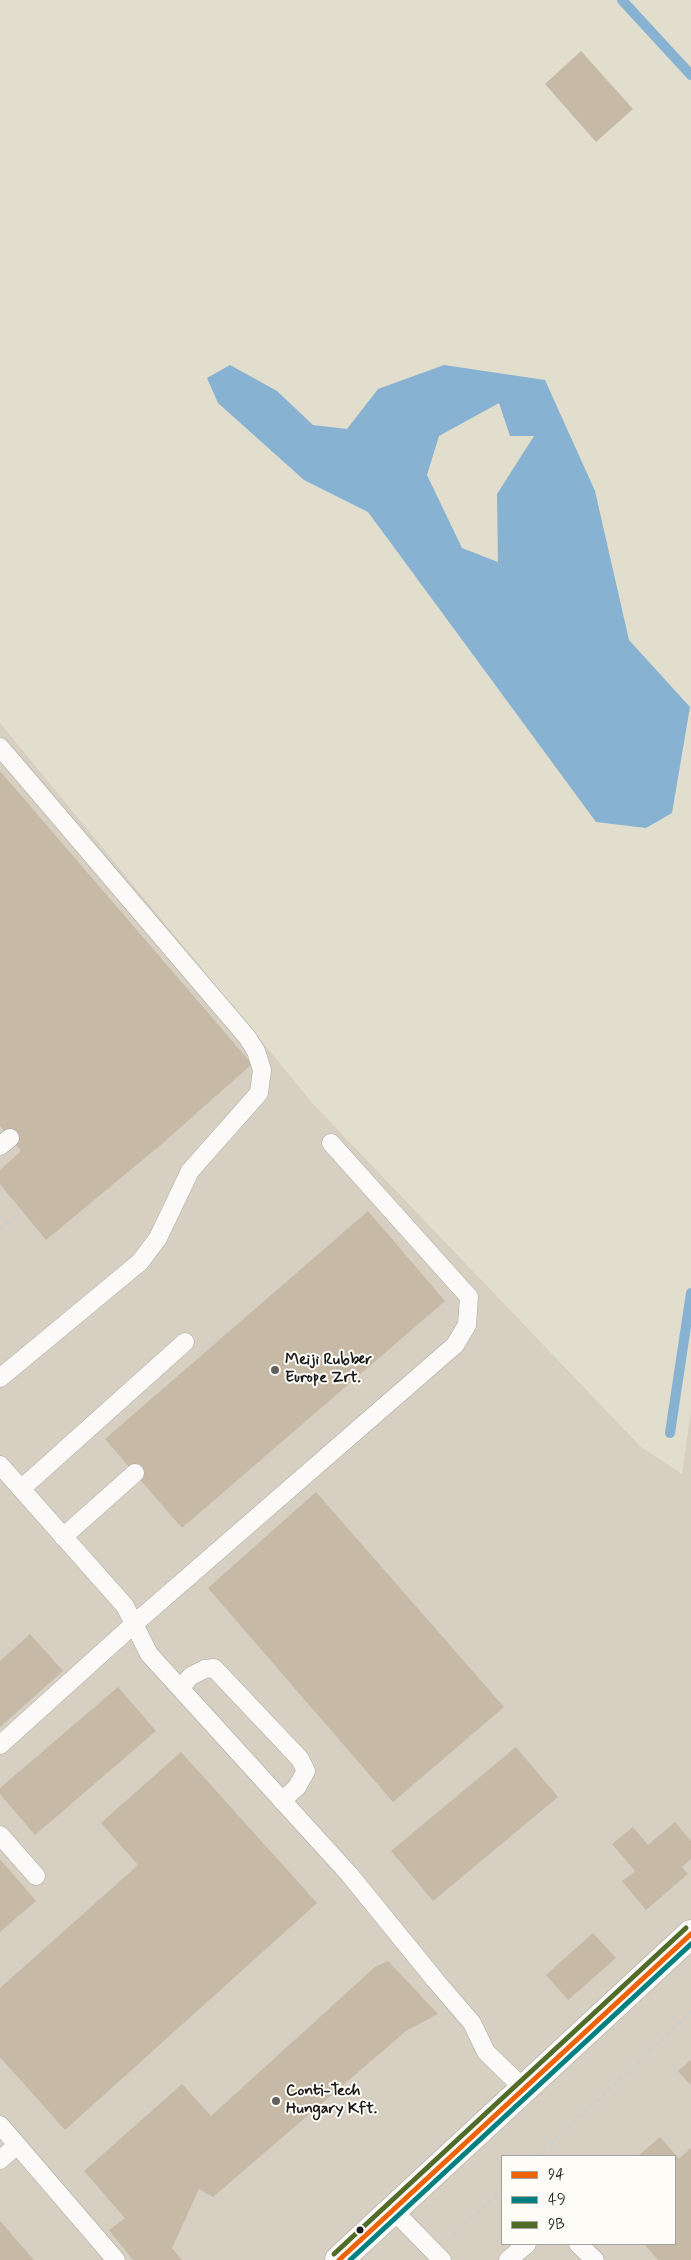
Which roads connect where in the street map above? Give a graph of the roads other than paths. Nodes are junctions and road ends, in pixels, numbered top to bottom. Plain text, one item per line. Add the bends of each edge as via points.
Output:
1 (0, 747) edge
2 (331, 1143) dead end
3 (185, 1342) dead end
4 (0, 1378) edge
5 (0, 1465) edge
6 (135, 1473) dead end
7 (21, 1488) junction
8 (63, 1537) junction
9 (134, 1624) junction
10 (180, 1688) junction
11 (0, 1745) edge
12 (282, 1801) junction
13 (0, 1835) edge
14 (36, 1876) dead end
15 (691, 1934) edge
16 (524, 2089) junction
17 (0, 2125) edge
18 (17, 2145) junction
19 (0, 2160) edge
20 (394, 2210) junction
21 (526, 2245) edge
22 (579, 2245) edge
23 (439, 2256) edge
24 (116, 2260) edge
25 (339, 2260) edge
26 (508, 2260) edge
27 (595, 2260) edge

1 - 4 lane via 247,1037 262,1070 258,1093 190,1171 158,1238 140,1262
2 - 9 lane via 469,1297 466,1325 455,1345
3 - 7 lane
5 - 7 lane
6 - 8 lane
7 - 8 lane
8 - 9 lane via 125,1606
9 - 10 lane via 149,1654
9 - 11 lane
10 - 12 lane
10 - 12 lane via 191,1676 214,1668 300,1759 306,1771 297,1787
12 - 16 lane via 349,1874 472,2023 486,2052
13 - 14 lane
15 - 16 street
16 - 20 street
17 - 18 lane
18 - 19 lane
18 - 24 lane
20 - 23 lane
20 - 25 street
21 - 26 lane
22 - 27 lane

